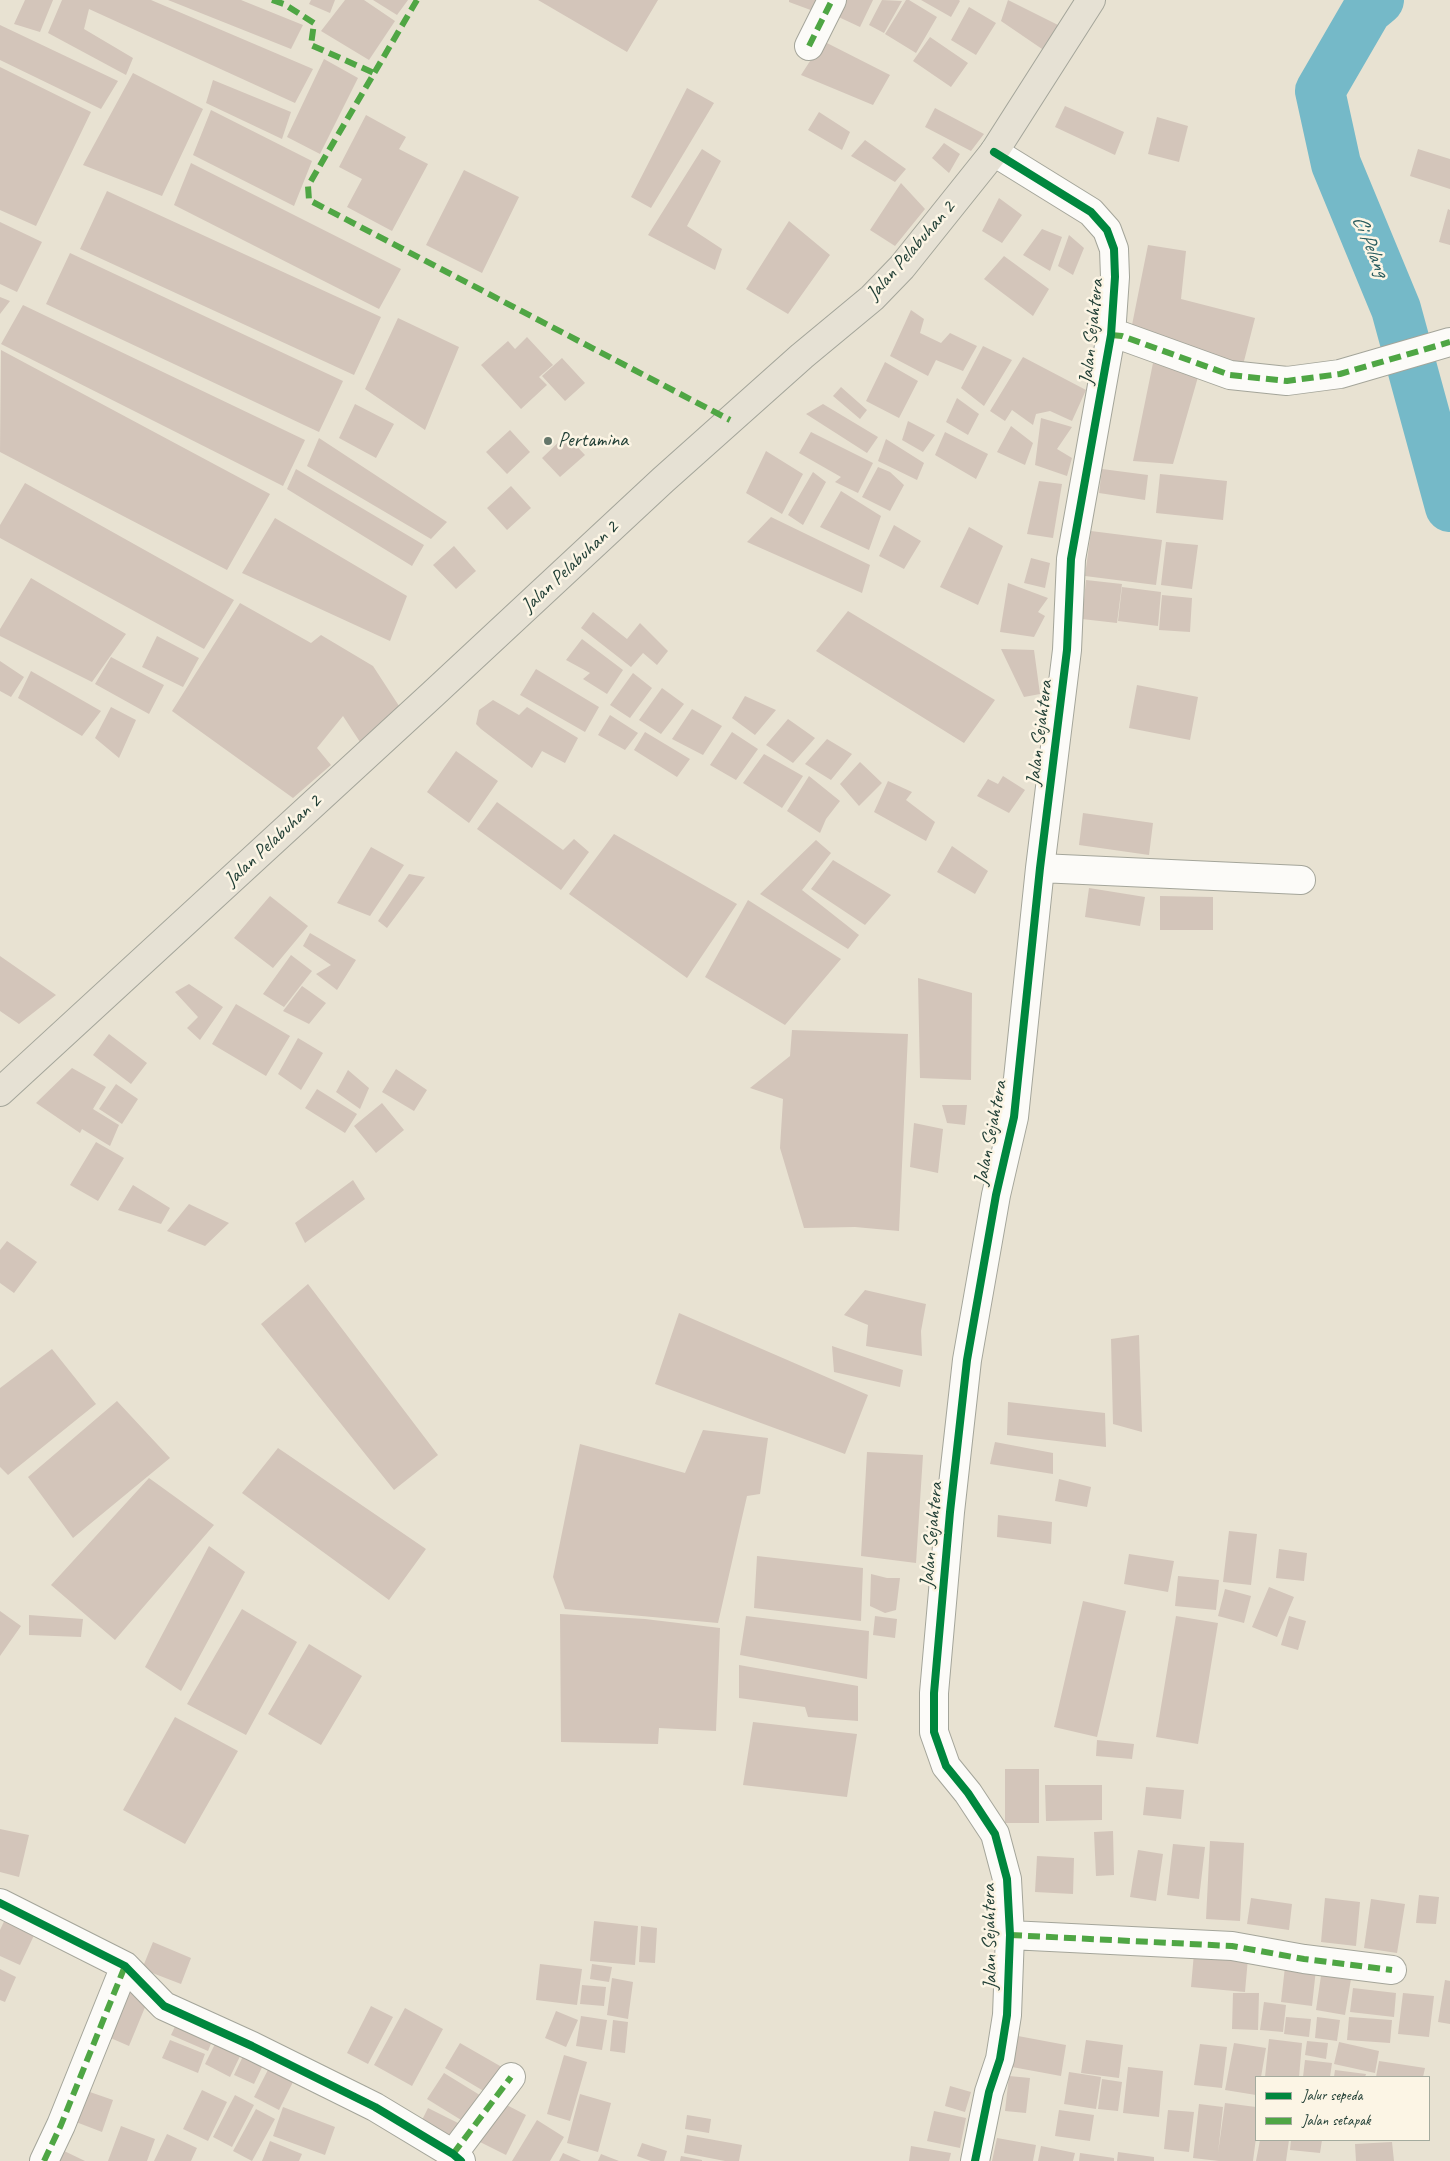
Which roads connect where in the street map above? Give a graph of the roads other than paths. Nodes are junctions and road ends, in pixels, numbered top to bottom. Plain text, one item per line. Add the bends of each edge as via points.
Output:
1 (832, 0) edge
2 (1092, 0) edge
3 (809, 46) dead end
4 (994, 152) junction
5 (1111, 335) junction
6 (1450, 342) edge
7 (1040, 868) junction
8 (1301, 880) dead end
9 (0, 1092) edge
10 (0, 1903) edge
11 (1010, 1935) junction
12 (125, 1966) junction
13 (1392, 1970) dead end
14 (510, 2077) dead end
15 (457, 2158) edge
16 (44, 2161) edge
17 (975, 2161) edge

1 - 3 street
2 - 4 main road, Jalan Pelabuhan 2
4 - 5 street, Jalan Sejahtera via 1091,212 1107,230 1114,249
4 - 9 main road, Jalan Pelabuhan 2 via 902,267 872,298 663,480
5 - 6 street via 1122,336 1230,375 1287,381 1340,374
5 - 7 street, Jalan Sejahtera via 1072,559 1067,650
7 - 8 street
7 - 11 street, Jalan Sejahtera via 1014,1117 996,1195 967,1360 934,1693 934,1732 946,1766 995,1834 1007,1879
10 - 12 street
11 - 13 street via 1232,1946
11 - 17 street, Jalan Sejahtera via 1007,2015
12 - 15 street via 164,2006 375,2107
12 - 16 street
14 - 15 street

